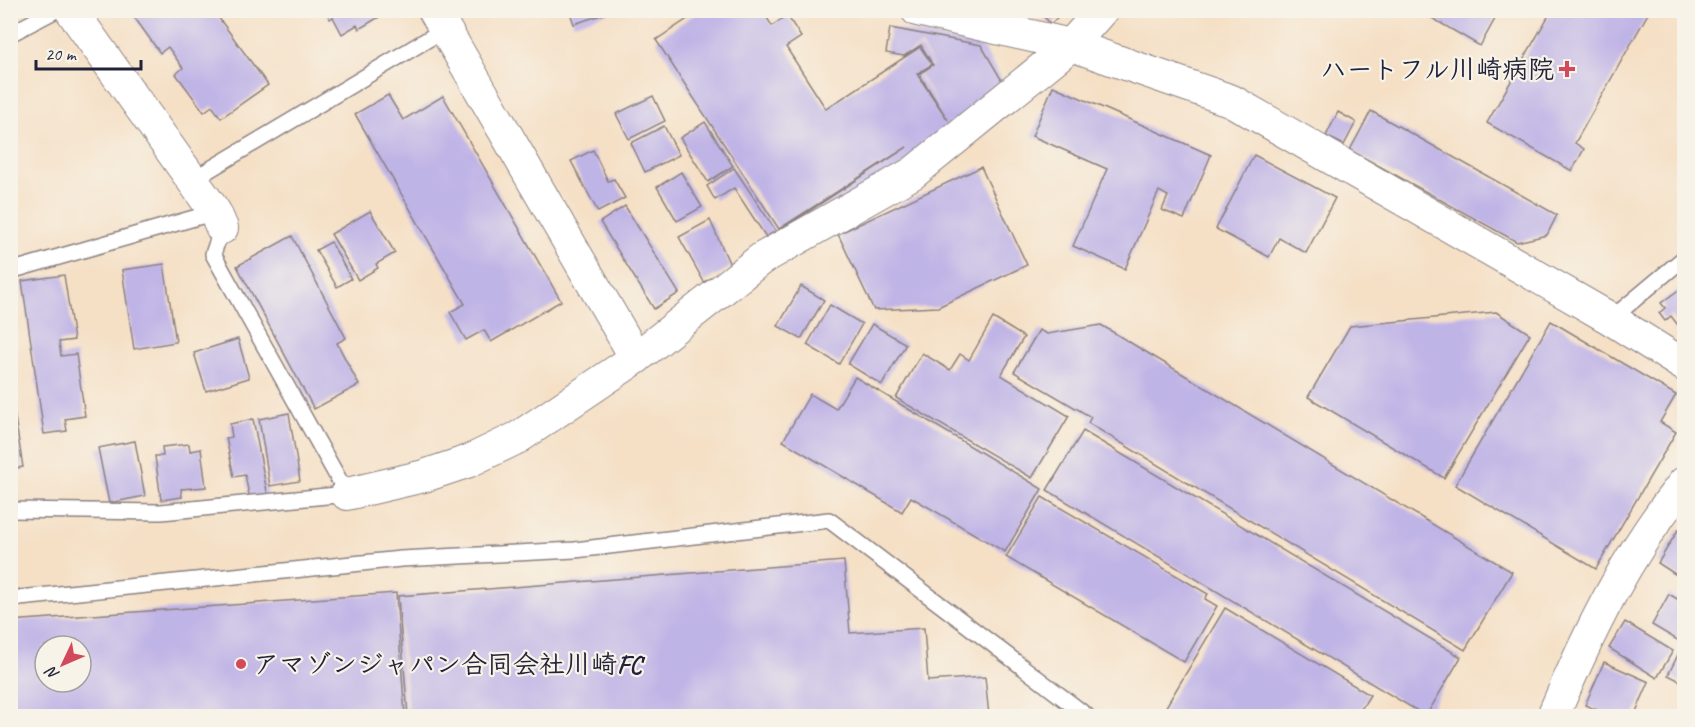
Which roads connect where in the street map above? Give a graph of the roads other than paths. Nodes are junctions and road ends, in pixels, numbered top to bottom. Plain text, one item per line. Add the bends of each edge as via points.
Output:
1 (56, 10) edge
2 (70, 10) edge
3 (917, 10) edge
4 (1102, 10) edge
5 (440, 20) edge
6 (10, 34) edge
7 (1071, 45) junction
8 (192, 180) junction
9 (218, 220) junction
10 (1684, 258) edge
11 (10, 271) edge
12 (1611, 319) junction
13 (636, 358) junction
14 (1684, 365) edge
15 (1684, 483) edge
16 (347, 494) junction
17 (10, 510) edge
18 (10, 599) edge
19 (1087, 717) edge
20 (1553, 717) edge

1 - 6 lane
2 - 8 street
3 - 7 street
4 - 7 street
5 - 8 lane
5 - 13 street
7 - 12 street via 1232,101
7 - 13 street via 913,173 761,259
8 - 9 street
9 - 11 lane
9 - 16 lane via 213,254
10 - 12 lane
12 - 14 street
13 - 16 street via 519,437 469,461
15 - 20 street via 1621,575 1591,629
16 - 17 lane via 160,512
18 - 19 lane via 401,559 575,550 829,520

